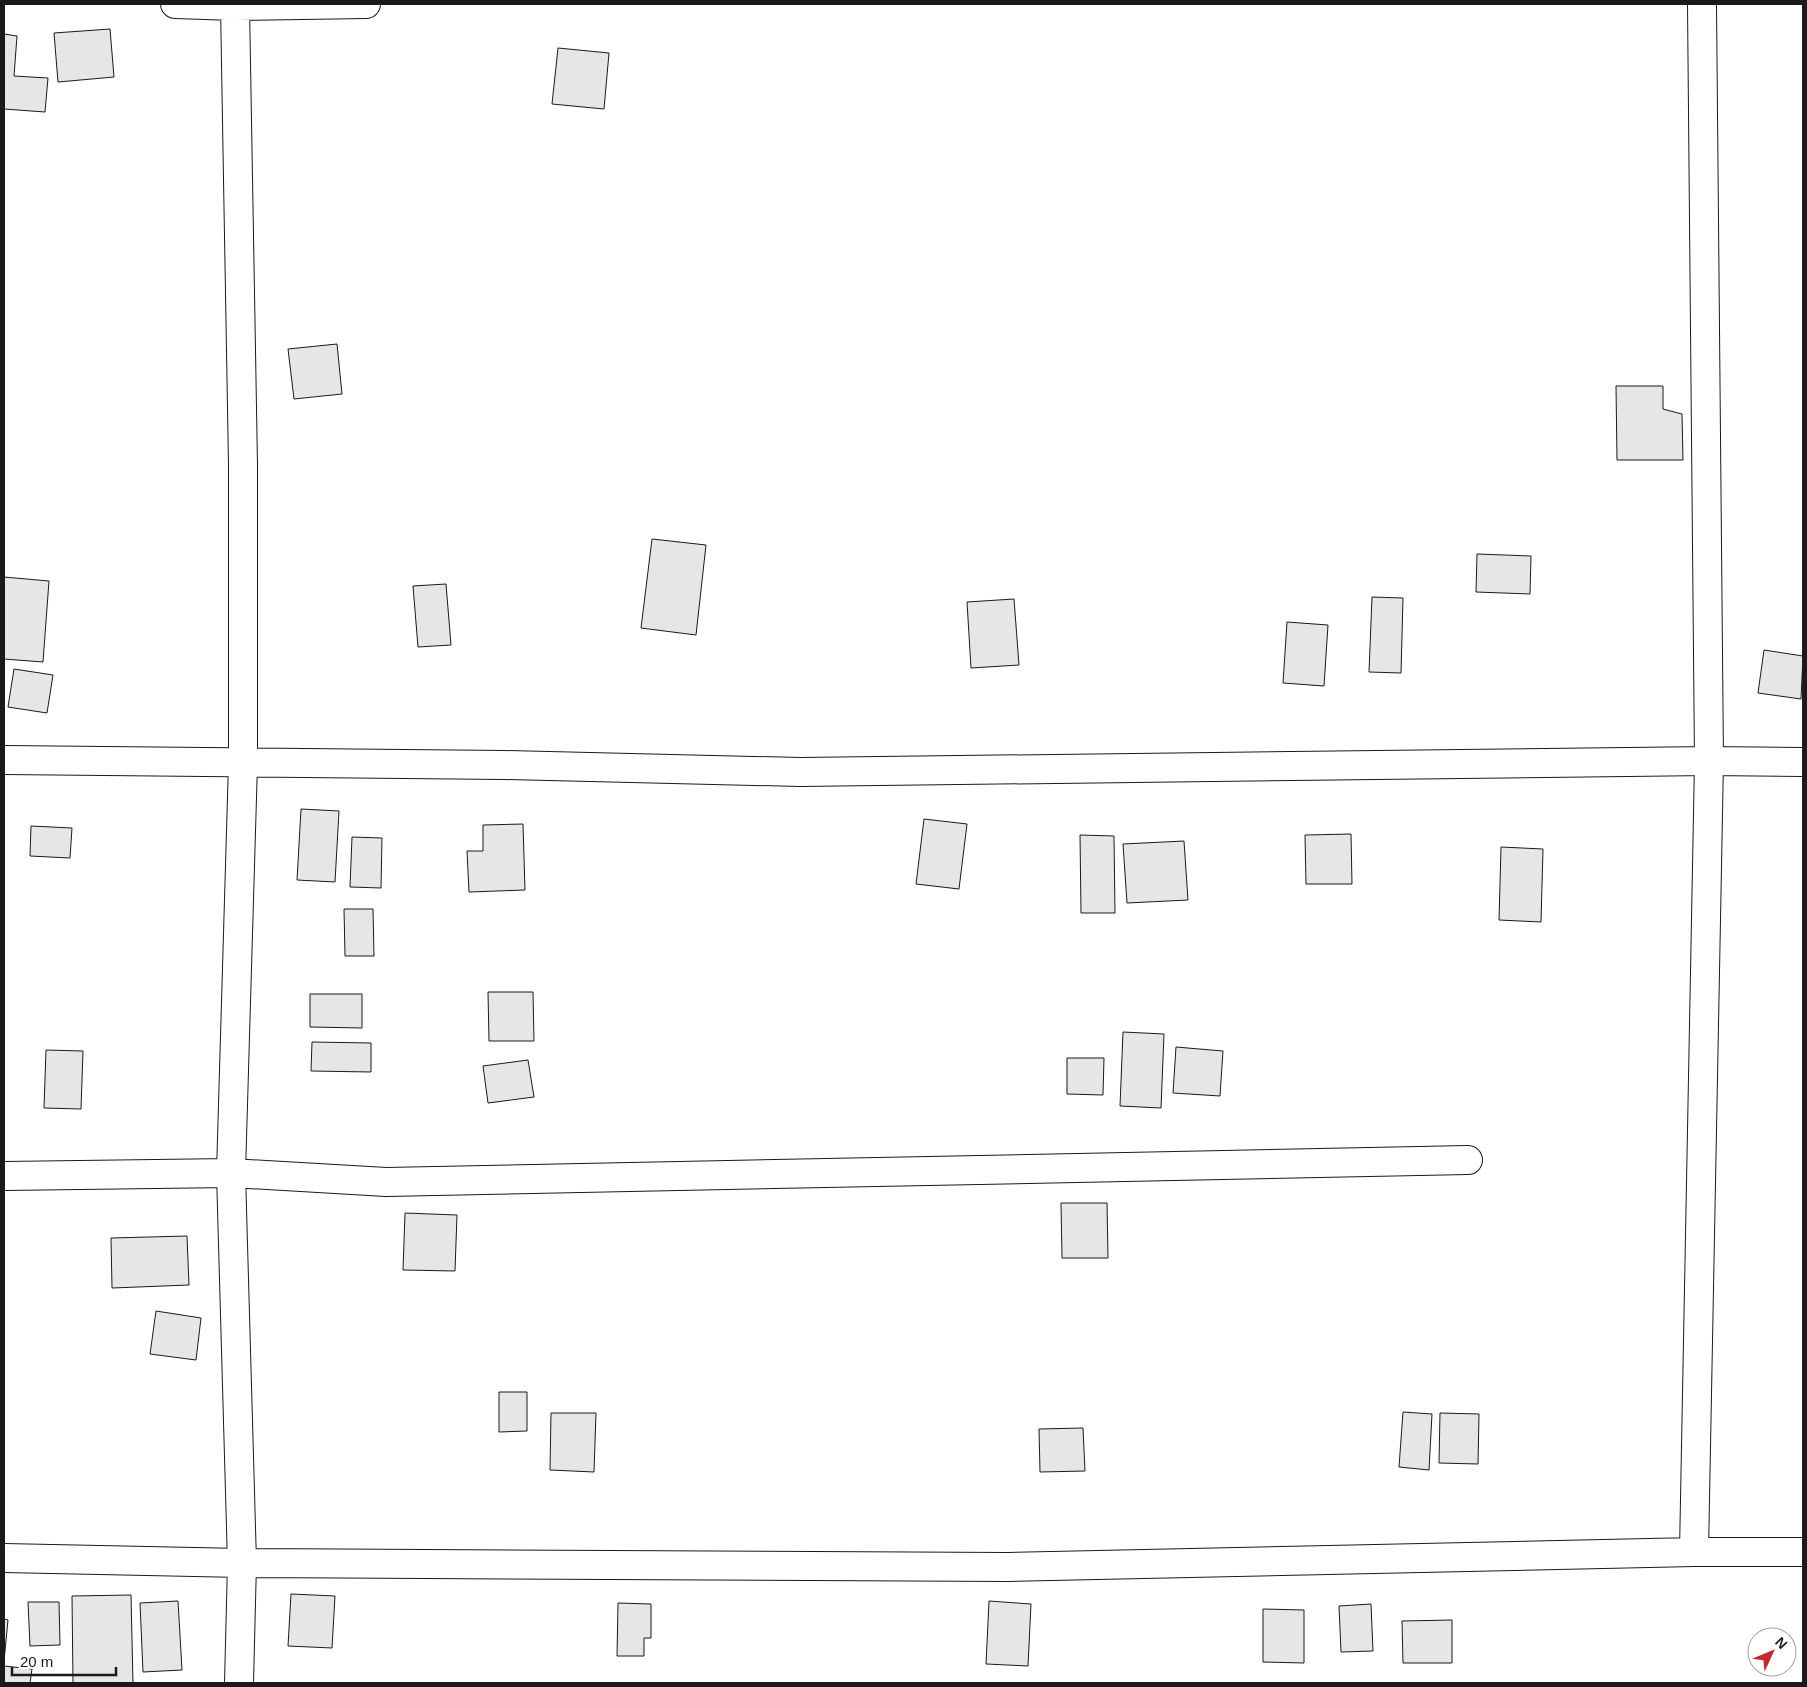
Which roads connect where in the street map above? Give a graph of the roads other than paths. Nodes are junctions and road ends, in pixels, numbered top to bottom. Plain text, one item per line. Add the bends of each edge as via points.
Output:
1 (175, 4) edge
2 (366, 4) edge
3 (1702, 4) edge
4 (235, 6) junction
5 (4, 760) edge
6 (1709, 761) junction
7 (1803, 762) edge
8 (243, 763) junction
9 (1468, 1160) dead end
10 (231, 1174) junction
11 (4, 1176) edge
12 (1694, 1552) junction
13 (1803, 1552) edge
14 (4, 1558) edge
15 (242, 1563) junction
16 (239, 1683) edge

1 - 4 street
2 - 4 street
3 - 6 street
4 - 8 street via 243,465
5 - 8 street
6 - 7 street
6 - 8 street via 800,772
6 - 12 street
8 - 10 street
9 - 10 street via 386,1182
10 - 11 street
10 - 15 street
12 - 13 street
12 - 15 street via 1008,1567
14 - 15 street
15 - 16 street

